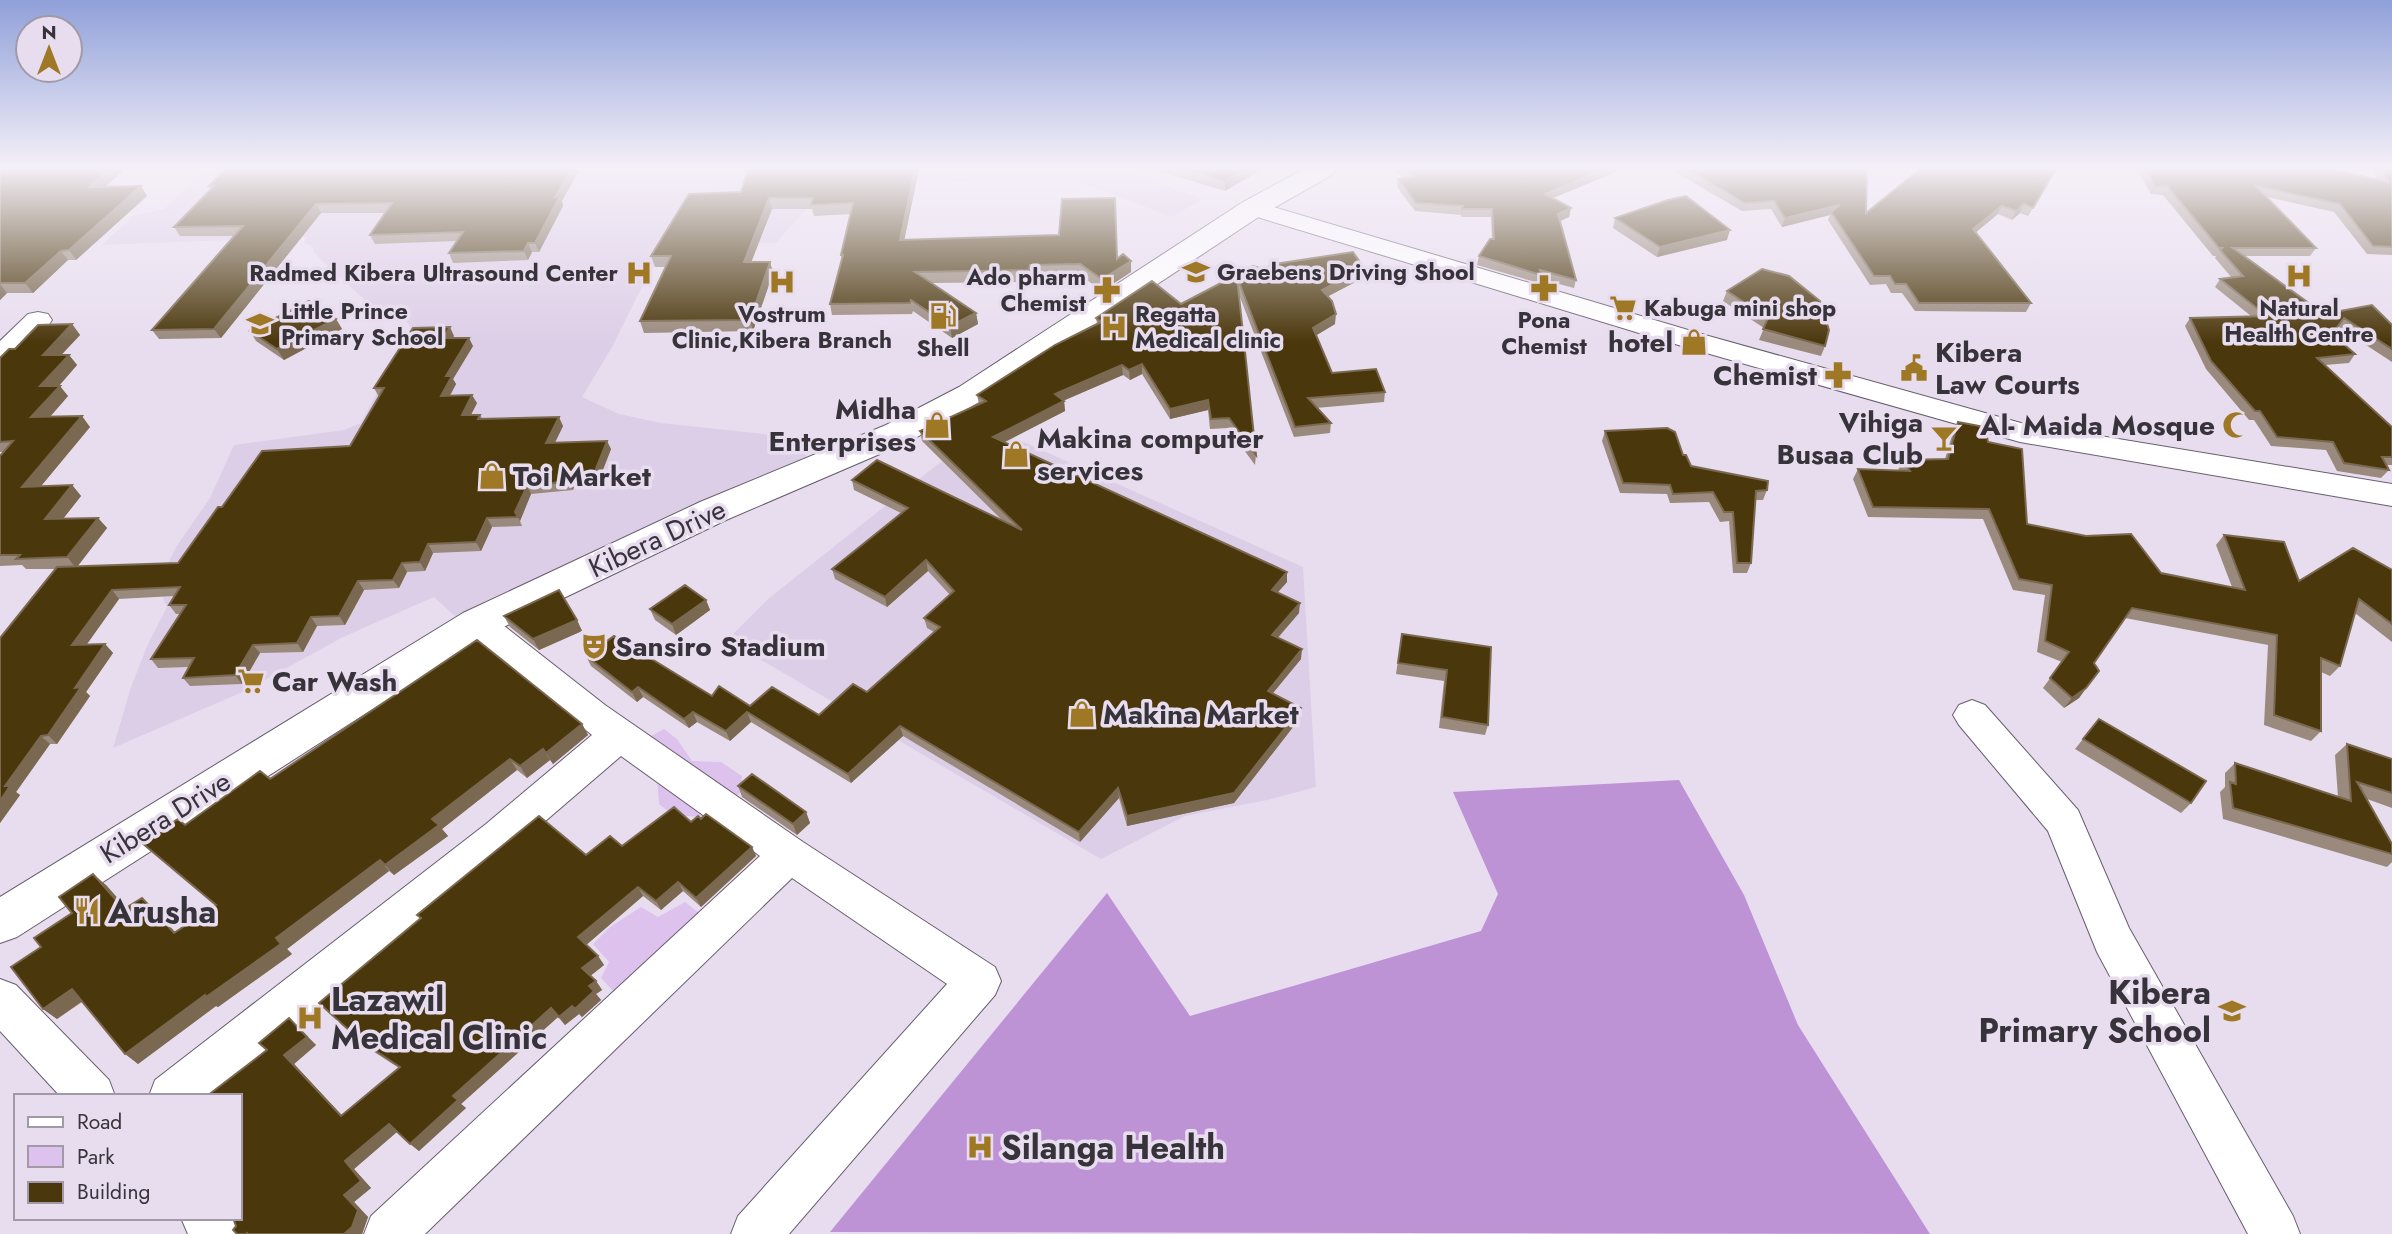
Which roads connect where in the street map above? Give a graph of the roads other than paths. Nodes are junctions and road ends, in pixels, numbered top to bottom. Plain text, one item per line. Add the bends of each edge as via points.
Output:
1 (1225, 227) edge
2 (1315, 227) edge
3 (0, 321) edge
4 (0, 357) edge
5 (2392, 495) edge
6 (477, 623) junction
7 (1972, 715) dead end
8 (620, 734) junction
9 (789, 854) junction
10 (0, 922) edge
11 (0, 1000) edge
12 (90, 1094) edge
13 (175, 1094) edge
14 (208, 1220) edge
15 (220, 1234) edge
16 (389, 1234) edge
17 (756, 1234) edge
18 (2275, 1234) edge

1 - 6 street, Kibera Drive via 970,394 898,433 713,511
2 - 5 street via 1708,345 2020,432
3 - 4 street via 38,320
6 - 8 street
6 - 10 street, Kibera Drive
7 - 18 street via 2064,822 2112,938
8 - 9 street
8 - 13 street via 500,836
9 - 16 street
9 - 17 street via 979,981
11 - 12 street
14 - 15 street

